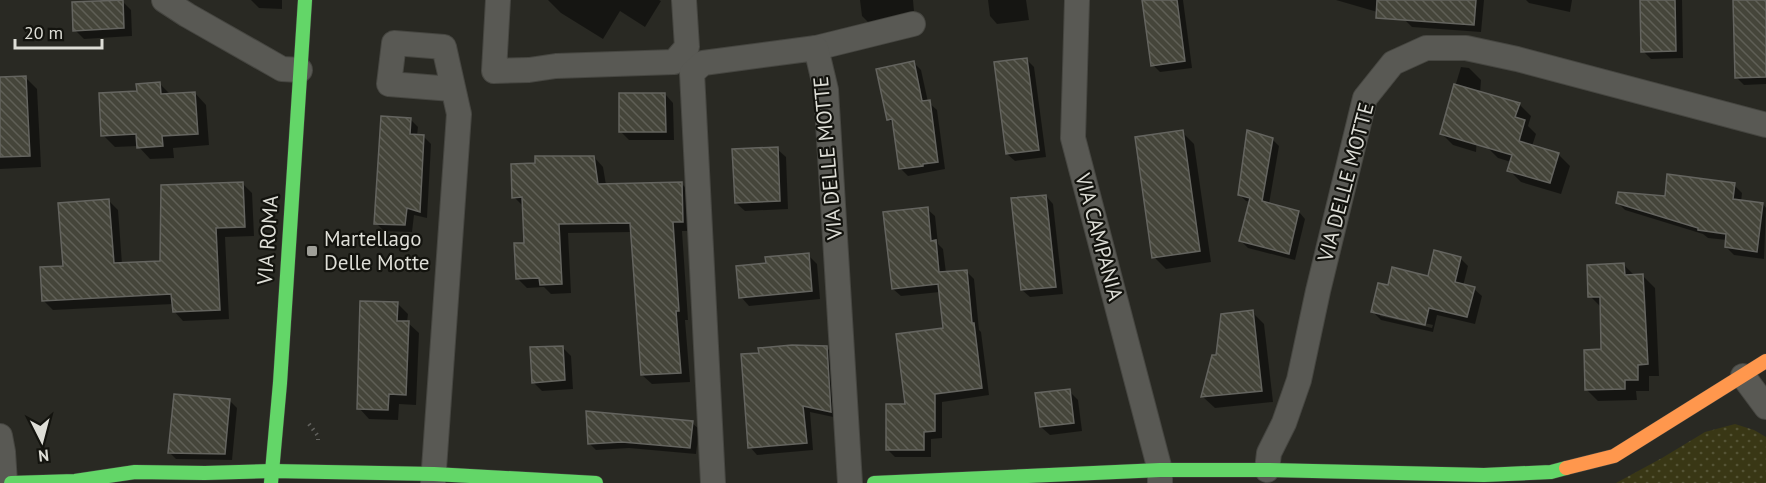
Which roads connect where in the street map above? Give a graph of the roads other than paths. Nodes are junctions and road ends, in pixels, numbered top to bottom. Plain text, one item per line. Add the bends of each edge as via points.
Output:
1 (164, 0) edge
2 (305, 0) edge
3 (498, 0) edge
4 (684, 0) edge
5 (1077, 0) edge
6 (913, 24) dead end
7 (816, 48) junction
8 (300, 70) junction
9 (452, 89) dead end
10 (1766, 125) edge
11 (1766, 361) edge
12 (1743, 376) junction
13 (1766, 407) edge
14 (0, 436) edge
15 (1267, 470) junction
16 (1160, 476) edge
17 (272, 477) edge
18 (433, 478) edge
19 (1399, 478) edge
20 (79, 482) edge
21 (6, 483) edge
22 (11, 483) edge
23 (596, 483) edge
24 (712, 483) edge
25 (850, 483) edge
26 (874, 483) edge
27 (882, 483) edge

1 - 8 street via 282,69
2 - 8 street, VIA ROMA
3 - 4 street via 494,71 674,62 687,47
5 - 16 street, VIA CAMPANIA via 1074,138
6 - 7 street
7 - 24 street, VIA DELLE MOTTE via 703,63 692,73
7 - 25 street, VIA DELLE MOTTE via 826,90
8 - 17 street, VIA ROMA
9 - 18 street via 459,114
10 - 15 street, VIA DELLE MOTTE via 1466,48 1426,48 1393,63 1365,98 1299,380 1269,453
11 - 12 street
12 - 13 street
12 - 19 street via 1614,456 1584,465 1539,473
14 - 21 street
15 - 16 street
15 - 19 street
16 - 27 street
17 - 18 street
17 - 20 street via 135,472
18 - 23 street
20 - 22 street
26 - 27 street

